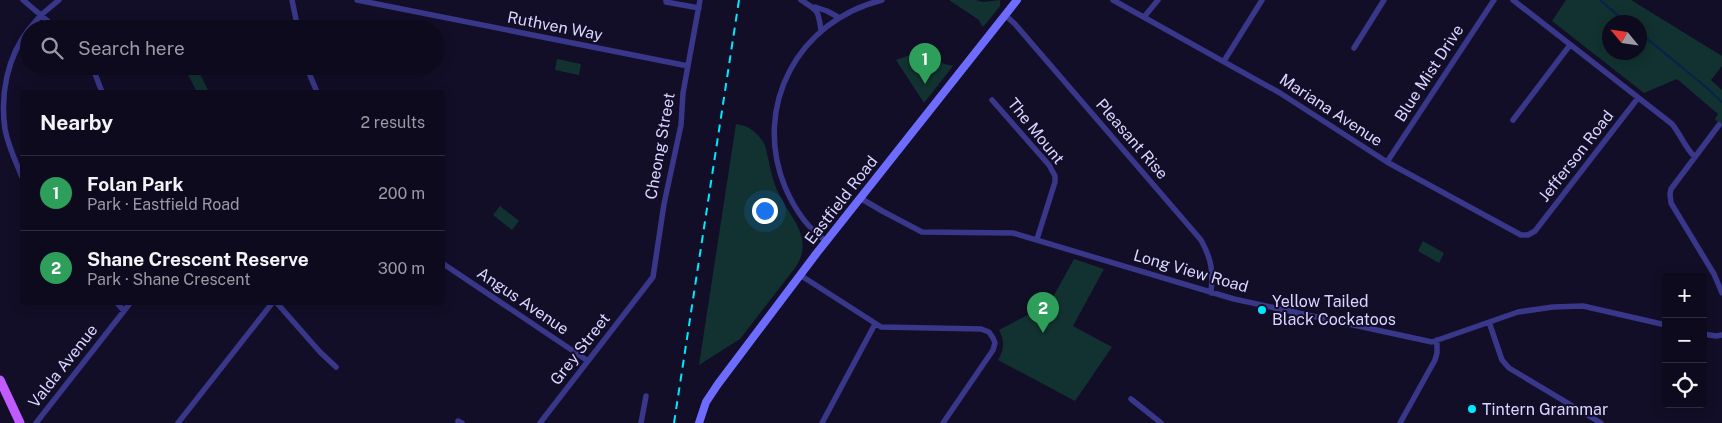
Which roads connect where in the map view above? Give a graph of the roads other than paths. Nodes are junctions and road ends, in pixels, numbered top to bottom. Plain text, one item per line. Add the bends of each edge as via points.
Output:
1 (23, 0) edge
2 (59, 0) edge
3 (292, 0) edge
4 (357, 0) edge
5 (666, 0) edge
6 (700, 0) edge
7 (801, 0) edge
8 (882, 0) edge
9 (1016, 0) edge
10 (1113, 0) edge
11 (1158, 0) edge
12 (1262, 0) edge
13 (1384, 0) edge
14 (1494, 0) edge
15 (1513, 0) edge
16 (815, 7) junction
17 (699, 8) junction
18 (40, 15) junction
19 (1005, 15) junction
20 (838, 17) junction
21 (1144, 17) junction
22 (36, 20) edge
23 (46, 20) edge
24 (296, 20) edge
25 (822, 30) junction
26 (1570, 45) junction
27 (20, 46) edge
28 (1354, 48) dead end
29 (1224, 62) junction
30 (688, 66) junction
31 (95, 75) edge
32 (310, 75) edge
33 (101, 90) edge
34 (316, 90) edge
35 (1638, 98) junction
36 (992, 100) dead end
37 (1513, 120) dead end
38 (1719, 125) dead end
39 (1696, 157) junction
40 (1387, 162) junction
41 (20, 171) edge
42 (860, 198) junction
43 (1535, 232) joint
44 (1037, 239) junction
45 (826, 241) junction
46 (445, 265) edge
47 (800, 275) junction
48 (642, 293) joint
49 (1211, 293) junction
50 (1722, 293) edge
51 (119, 305) edge
52 (128, 305) edge
53 (273, 305) edge
54 (278, 305) edge
55 (124, 311) junction
56 (1489, 322) junction
57 (875, 324) junction
58 (1662, 324) edge
59 (1707, 335) edge
60 (1722, 335) edge
61 (1437, 340) junction
62 (588, 360) junction
63 (336, 367) dead end
64 (0, 380) edge
65 (646, 396) dead end
66 (1131, 399) dead end
67 (20, 423) edge
68 (36, 423) edge
69 (178, 423) edge
70 (540, 423) edge
71 (641, 423) edge
72 (699, 423) edge
73 (822, 423) edge
74 (943, 423) edge
75 (1161, 423) edge
76 (1400, 423) edge
77 (1601, 423) edge

1 - 18 street
2 - 18 street
3 - 24 street
4 - 30 street, Ruthven Way
5 - 17 street
6 - 17 street, Cheong Street
7 - 16 street
8 - 20 street
9 - 19 main road, Eastfield Road
10 - 21 street, Mariana Avenue
11 - 21 street
12 - 29 street
13 - 28 street
14 - 40 street, Blue Mist Drive
15 - 26 street
16 - 20 street
16 - 25 street
17 - 30 street, Cheong Street
18 - 22 street
18 - 23 street
19 - 42 main road, Eastfield Road
19 - 49 street, Pleasant Rise via 1201,240 1211,261
20 - 25 street
21 - 29 street, Mariana Avenue
25 - 45 street via 799,54 786,80 776,111 774,138 782,180 792,200 810,227
26 - 35 street
26 - 37 street
27 - 41 street via 7,75 4,98 5,130
29 - 40 street, Mariana Avenue via 1280,93
30 - 48 street, Cheong Street via 681,125 664,204 653,278
31 - 33 street
32 - 34 street
35 - 39 street via 1672,124
35 - 43 street, Jefferson Road
36 - 44 street, The Mount via 1055,176
38 - 39 street
39 - 50 street via 1672,189 1671,203
40 - 43 street, Mariana Avenue via 1518,234
42 - 44 street, Long View Road via 922,232 1013,233
42 - 45 main road, Eastfield Road
44 - 49 street, Long View Road
45 - 47 main road, Eastfield Road
46 - 62 street, Angus Avenue
47 - 57 street
47 - 72 main road, Eastfield Road via 718,384 706,402
48 - 62 street, Grey Street
49 - 61 street, Long View Road via 1432,342
51 - 55 street
52 - 55 street, Valda Avenue
53 - 69 street
54 - 63 street
55 - 68 street, Valda Avenue
56 - 58 street, Long View Road via 1518,312 1582,306
56 - 61 street, Long View Road
56 - 77 street via 1502,360 1509,368
57 - 73 street
57 - 74 street via 881,327 973,328 989,332 993,338 993,350
59 - 60 street
61 - 76 street via 1435,360
62 - 70 street, Grey Street
64 - 67 main road
65 - 71 street
66 - 75 street

